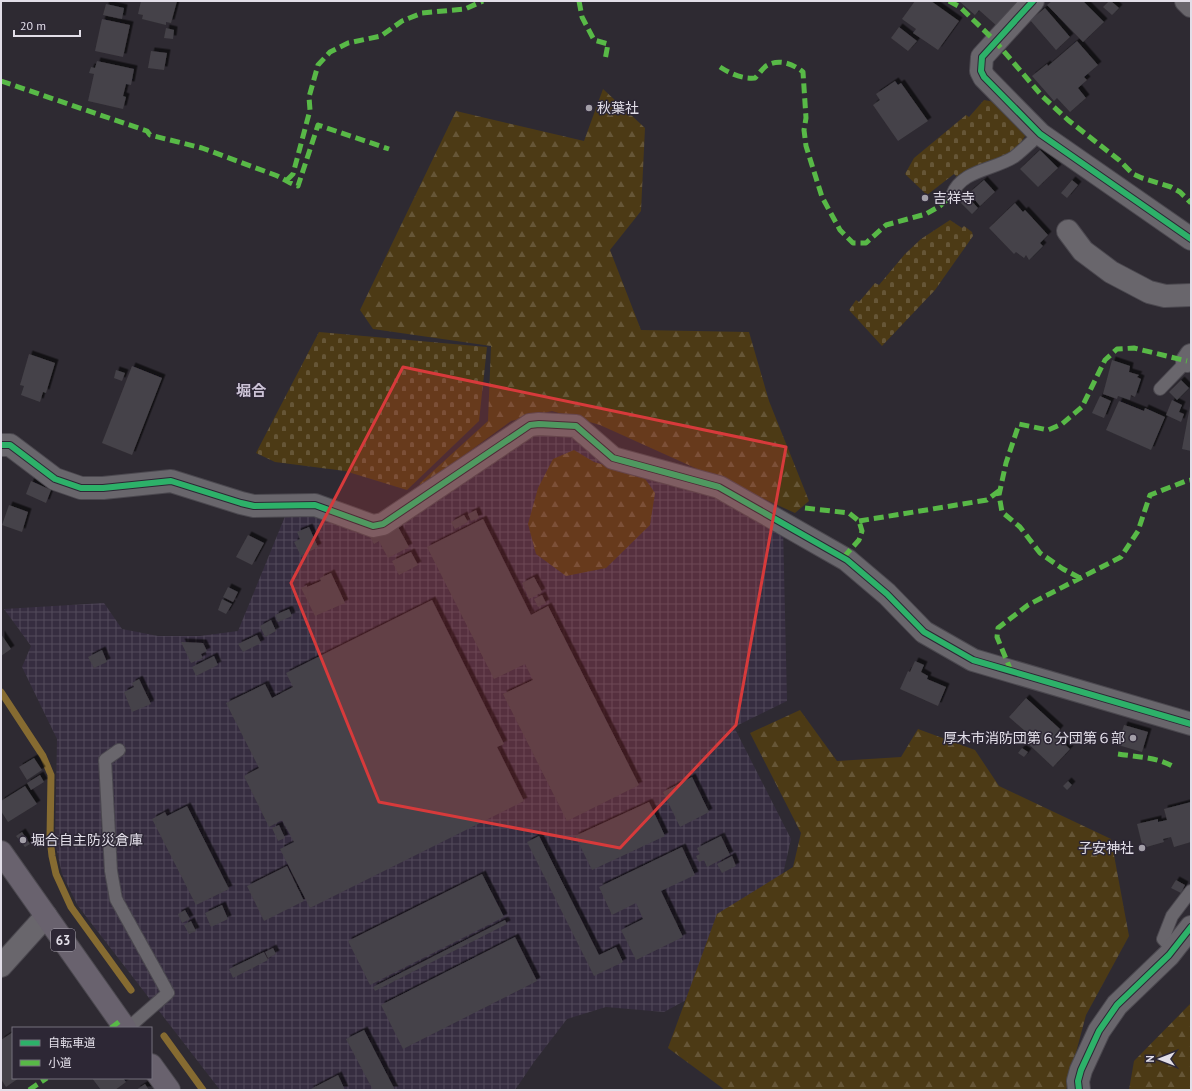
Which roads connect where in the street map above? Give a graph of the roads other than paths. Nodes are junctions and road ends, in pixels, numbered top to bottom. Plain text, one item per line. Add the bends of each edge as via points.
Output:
1 (1033, 1) edge
2 (1186, 1) edge
3 (1191, 6) edge
4 (1040, 134) junction
5 (952, 195) dead end
6 (1068, 231) dead end
7 (1191, 239) edge
8 (1191, 295) edge
9 (1189, 358) edge
10 (1160, 389) dead end
11 (1, 445) edge
12 (1191, 724) edge
13 (119, 750) dead end
14 (1, 852) edge
15 (1191, 891) edge
16 (46, 916) junction
17 (1191, 927) edge
18 (1173, 950) junction
19 (1, 966) edge
20 (124, 1027) edge
21 (129, 1027) edge
22 (152, 1066) edge
23 (169, 1090) edge
24 (1079, 1090) edge

1 - 4 street via 982,57 981,71 984,78
2 - 3 street
4 - 5 lane via 1013,157 961,180
4 - 7 street
6 - 8 street via 1083,251 1111,272 1149,292 1165,296
9 - 10 lane
11 - 12 street via 10,445 55,479 81,488 172,481 254,506 315,505 373,526 383,524 530,425 576,426 613,458 719,486 847,560 887,594 924,632 972,660
13 - 21 lane via 105,760 111,871 116,899 168,993
14 - 16 main road, 63
15 - 18 lane via 1172,916 1163,939
16 - 19 street
16 - 20 main road, 63
17 - 18 street
18 - 24 street via 1117,1005 1099,1031 1081,1070
22 - 23 main road

